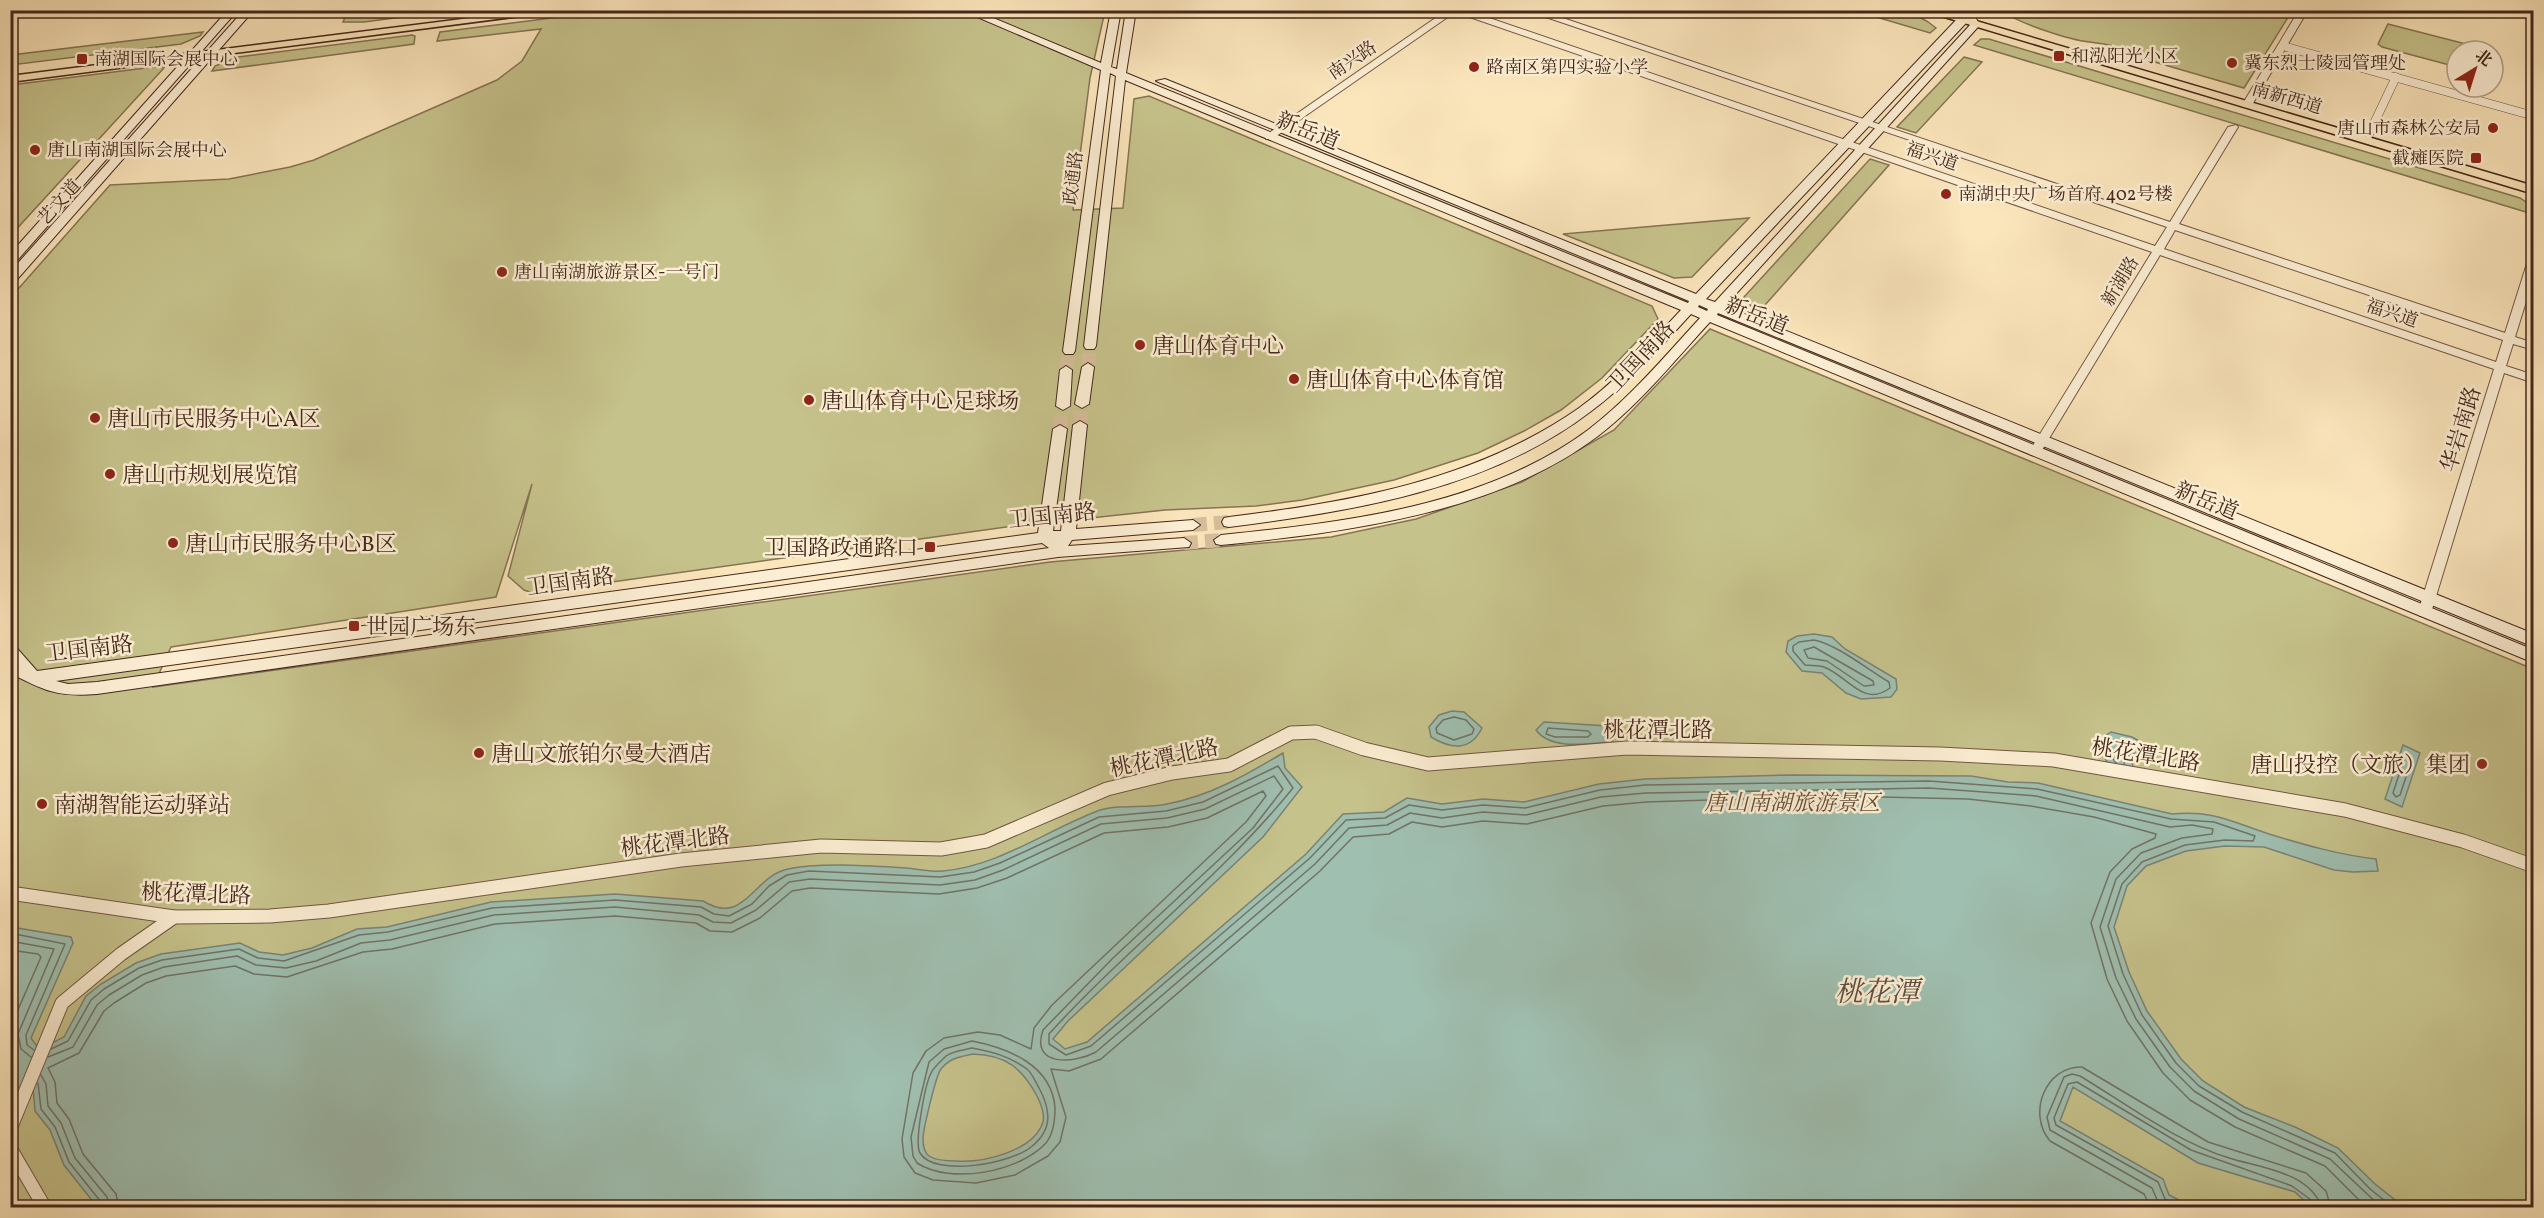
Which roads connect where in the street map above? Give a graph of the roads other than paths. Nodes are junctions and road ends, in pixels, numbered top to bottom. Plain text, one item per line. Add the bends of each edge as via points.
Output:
1 (234, 10) edge
2 (250, 10) edge
3 (505, 10) edge
4 (562, 10) edge
5 (965, 10) edge
6 (988, 10) edge
7 (1116, 10) edge
8 (1131, 10) edge
9 (1455, 10) edge
10 (1529, 10) edge
11 (1926, 10) edge
12 (1950, 10) edge
13 (2304, 10) edge
14 (1971, 18) edge
15 (2283, 46) junction
16 (217, 50) junction
17 (197, 53) junction
18 (1106, 63) junction
19 (1122, 70) junction
20 (10, 72) edge
21 (2396, 77) junction
22 (10, 78) edge
23 (2249, 102) junction
24 (2534, 116) edge
25 (1863, 123) junction
26 (2233, 127) dead end
27 (1280, 129) junction
28 (1878, 129) junction
29 (2369, 134) junction
30 (1269, 137) junction
31 (1844, 143) junction
32 (1860, 148) junction
33 (2534, 182) edge
34 (2534, 190) edge
35 (1108, 194) junction
36 (1089, 196) junction
37 (2173, 226) junction
38 (2158, 251) junction
39 (34, 254) junction
40 (2534, 257) edge
41 (14, 259) edge
42 (10, 280) edge
43 (1692, 304) junction
44 (1711, 312) junction
45 (2508, 339) junction
46 (1090, 346) tunnel mouth
47 (2534, 347) edge
48 (1069, 351) tunnel mouth
49 (1088, 367) tunnel mouth
50 (2500, 368) junction
51 (1066, 370) tunnel mouth
52 (2534, 379) edge
53 (1083, 404) tunnel mouth
54 (1063, 406) tunnel mouth
55 (1080, 425) tunnel mouth
56 (1060, 429) tunnel mouth
57 (2038, 446) junction
58 (1229, 522) tunnel mouth
59 (1193, 525) tunnel mouth
60 (1068, 535) junction
61 (1045, 537) junction
62 (1221, 540) tunnel mouth
63 (1184, 543) tunnel mouth
64 (1058, 552) junction
65 (2428, 606) junction
66 (469, 617) junction
67 (463, 634) junction
68 (2534, 641) edge
69 (10, 650) edge
70 (2534, 657) edge
71 (10, 666) edge
72 (35, 678) junction
73 (2534, 866) edge
74 (10, 893) edge
75 (174, 917) junction
76 (10, 1129) edge
77 (10, 1148) edge
78 (45, 1208) edge

1 - 17 main road, 艺文道
2 - 16 main road, 艺文道
3 - 16 main road
4 - 16 main road
5 - 18 main road, 新岳道
6 - 18 main road, 新岳道
7 - 18 main road, 政通路
8 - 19 main road, 政通路
9 - 27 street, 南兴路
9 - 31 street, 福兴道
10 - 25 street, 福兴道
11 - 14 main road, 南新西道
12 - 14 main road, 南新西道
13 - 15 street
14 - 23 main road, 南新西道
14 - 25 main road, 卫国南路
14 - 28 main road, 卫国南路
15 - 21 street
15 - 23 street
16 - 17 main road
16 - 39 main road, 艺文道
17 - 20 main road
17 - 22 main road
17 - 41 main road, 艺文道
18 - 19 main road, 新岳道
18 - 36 main road, 政通路
19 - 27 main road, 新岳道
19 - 30 main road, 新岳道
19 - 35 main road, 政通路
21 - 24 street
21 - 29 street
23 - 29 main road, 南新西道
23 - 34 main road, 南新西道
25 - 28 street, 福兴道
25 - 31 main road, 卫国南路
26 - 37 street, 新湖路
27 - 30 street, 南兴路
27 - 43 main road, 新岳道
28 - 32 main road, 卫国南路
28 - 37 street, 福兴道
29 - 33 main road, 南新西道
30 - 43 main road, 新岳道
31 - 32 street, 福兴道
31 - 43 main road, 卫国南路
32 - 38 street, 福兴道
32 - 44 main road, 卫国南路
35 - 36 main road
35 - 46 main road, 政通路
36 - 48 main road, 政通路
37 - 38 street, 新湖路
37 - 45 street, 福兴道
38 - 50 street, 福兴道
38 - 57 street, 新湖路
39 - 41 main road
39 - 42 main road, 艺文道
40 - 45 street, 华岩南路
43 - 44 main road, 新岳道
43 - 58 main road, 卫国南路 via 1626,376 1592,406 1548,435 1503,457 1382,498
44 - 57 main road, 新岳道
44 - 62 main road, 卫国南路 via 1631,401 1577,444 1522,472 1389,516
45 - 47 street, 福兴道
45 - 50 street, 华岩南路
49 - 53 main road
50 - 52 street, 福兴道
50 - 65 street, 华岩南路
51 - 54 main road
55 - 60 main road
56 - 61 main road
57 - 65 main road, 新岳道
59 - 60 main road, 卫国南路
60 - 61 main road, 卫国南路
60 - 64 main road
61 - 64 main road
61 - 66 main road, 卫国南路
63 - 64 main road, 卫国南路
64 - 67 main road, 卫国南路
65 - 68 main road, 新岳道
65 - 70 main road, 新岳道
66 - 67 main road
66 - 72 main road, 卫国南路
67 - 72 main road, 卫国南路 via 97,688 68,690
69 - 72 main road
71 - 72 main road
73 - 75 street, 桃花潭北路 via 2463,841 2344,810 2054,760 1940,753 1628,748 1428,764 1364,749 1316,732 1291,733 1229,765 1172,773 1107,789 986,841 941,849 799,848 681,860 328,911
74 - 75 street, 桃花潭北路
75 - 76 street via 62,1003
77 - 78 street

